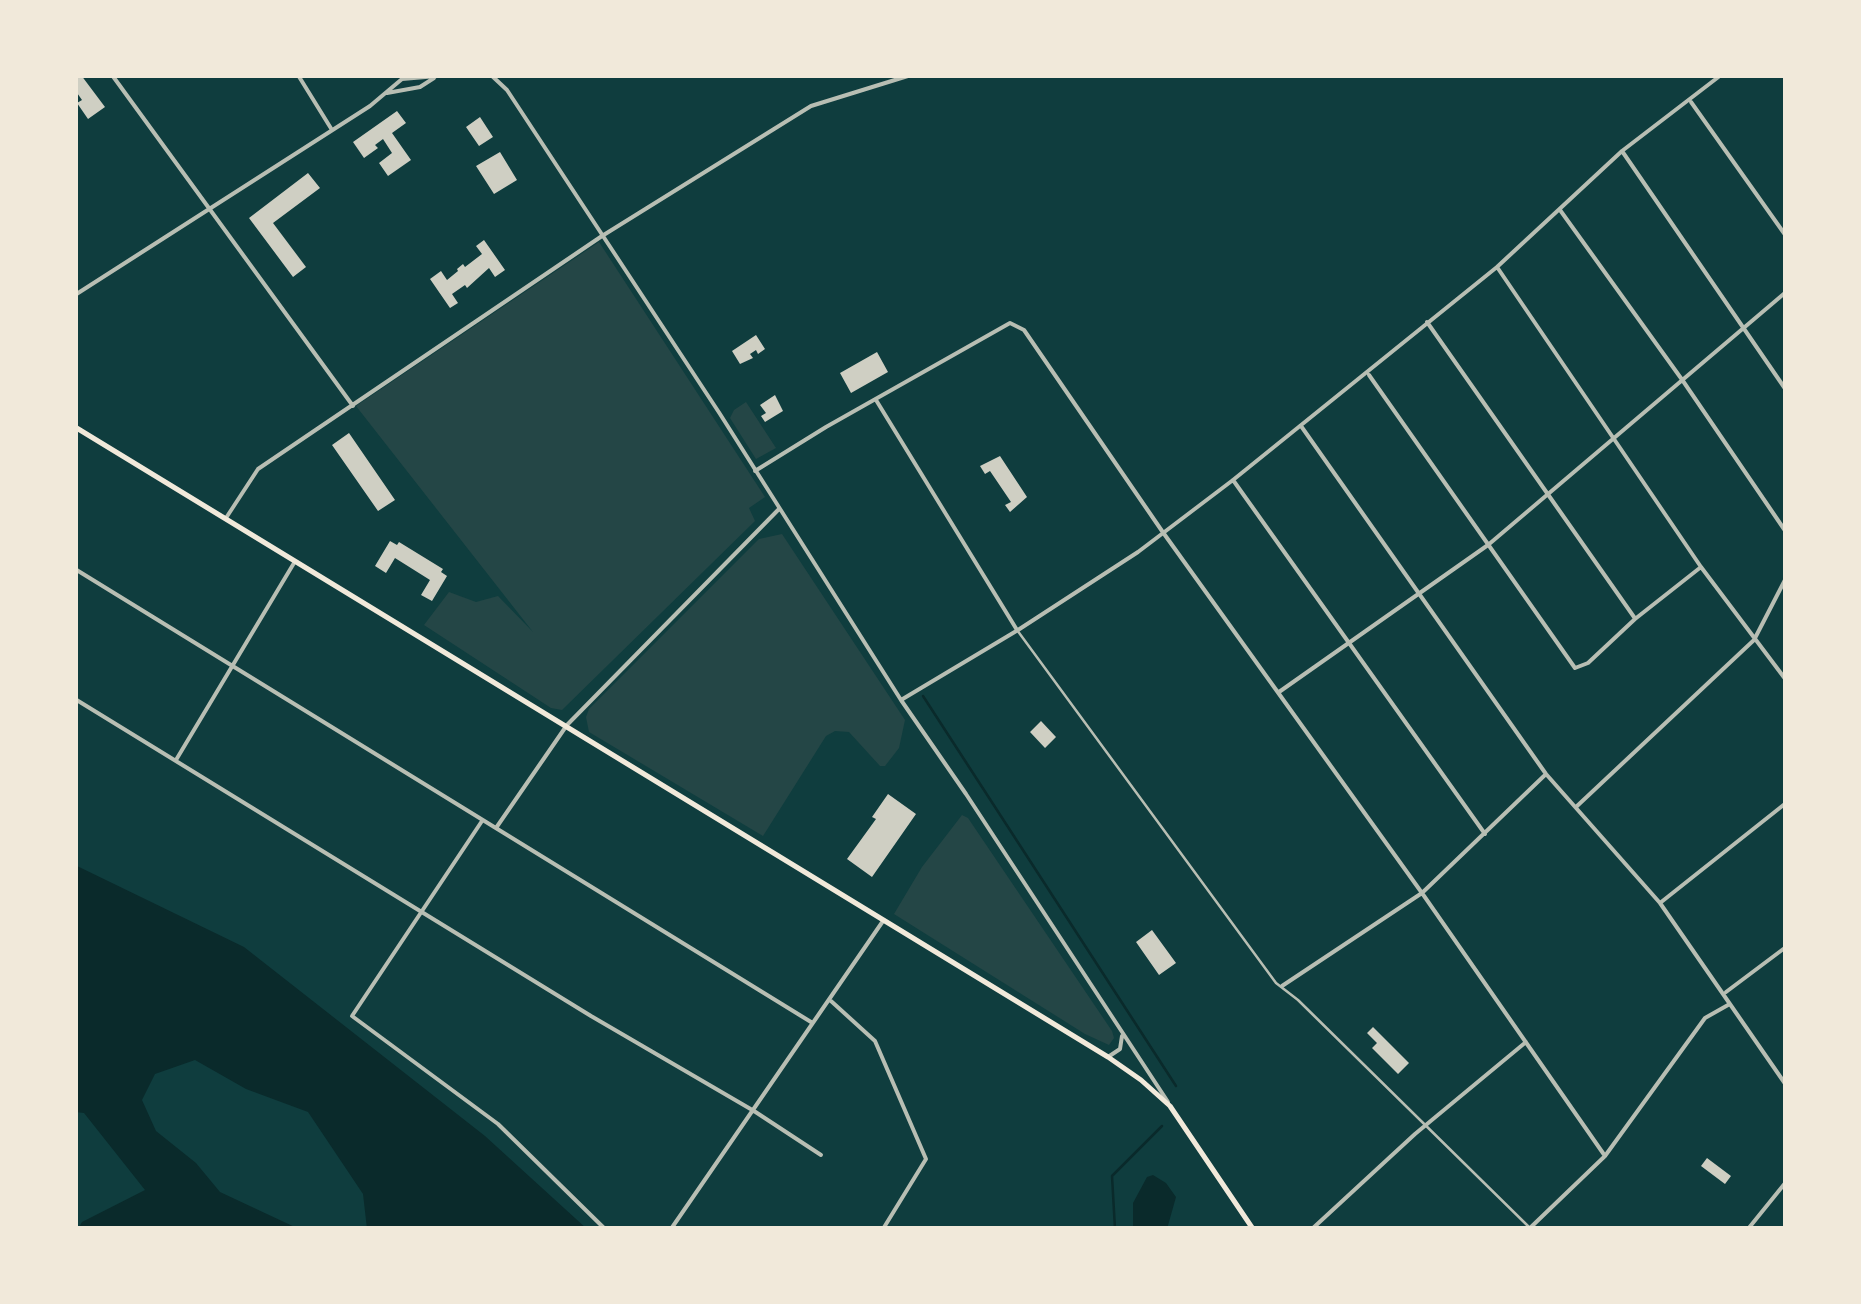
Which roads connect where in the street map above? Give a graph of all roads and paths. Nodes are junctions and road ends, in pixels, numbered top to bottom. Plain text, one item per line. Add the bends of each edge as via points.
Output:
1 (112, 75) edge
2 (298, 75) edge
3 (448, 75) edge
4 (491, 75) edge
5 (911, 75) edge
6 (1721, 75) edge
7 (434, 78) junction
8 (386, 93) junction
9 (1690, 101) junction
10 (332, 130) junction
11 (1622, 150) junction
12 (208, 208) junction
13 (1560, 210) junction
14 (602, 236) junction
15 (1786, 236) edge
16 (1497, 267) junction
17 (1786, 292) edge
18 (75, 295) edge
19 (1427, 322) junction
20 (1742, 328) junction
21 (1368, 374) junction
22 (1683, 380) junction
23 (1786, 390) edge
24 (876, 400) junction
25 (353, 406) junction
26 (1300, 426) junction
27 (76, 430) edge
28 (1616, 439) junction
29 (756, 472) junction
30 (1233, 480) junction
31 (1549, 494) junction
32 (779, 509) junction
33 (226, 518) junction
34 (1786, 532) edge
35 (1164, 533) junction
36 (1488, 544) junction
37 (296, 560) junction
38 (1701, 567) junction
39 (75, 569) edge
40 (1786, 578) edge
41 (1417, 594) junction
42 (1635, 618) junction
43 (1017, 630) junction
44 (1754, 640) junction
45 (1346, 642) junction
46 (232, 668) junction
47 (1786, 680) edge
48 (1278, 692) junction
49 (75, 698) edge
50 (901, 700) junction
51 (566, 725) junction
52 (176, 760) junction
53 (1546, 774) junction
54 (1786, 803) edge
55 (1576, 807) junction
56 (482, 821) junction
57 (496, 828) junction
58 (1485, 834) junction
59 (1422, 893) junction
60 (1660, 903) junction
61 (424, 914) junction
62 (883, 921) junction
63 (1786, 947) edge
64 (1282, 986) junction
65 (1724, 994) junction
66 (829, 1000) junction
67 (1728, 1005) junction
68 (811, 1022) junction
69 (1121, 1031) junction
70 (1526, 1042) junction
71 (1108, 1057) junction
72 (1786, 1084) edge
73 (1170, 1106) junction
74 (754, 1111) junction
75 (1425, 1126) junction
76 (821, 1155) dead end
77 (1605, 1156) junction
78 (1786, 1182) edge
79 (1530, 1228) edge
80 (605, 1229) edge
81 (671, 1229) edge
82 (883, 1229) edge
83 (1253, 1229) edge
84 (1312, 1229) edge
85 (1748, 1229) edge

1 - 12 street
2 - 10 street
3 - 7 street
4 - 14 street
5 - 14 street via 811,106
6 - 9 street
7 - 8 street via 420,88
7 - 8 street via 402,79
8 - 10 street
9 - 11 street
9 - 15 street
10 - 12 street
11 - 13 street
11 - 20 street
12 - 18 street
12 - 25 street
13 - 16 street
13 - 22 street
14 - 25 street
14 - 29 street
16 - 19 street
16 - 28 street
17 - 20 street
19 - 21 street
19 - 31 street
20 - 22 street
20 - 23 street
21 - 26 street
21 - 36 street
22 - 28 street
22 - 34 street
24 - 29 street
24 - 35 street via 1010,323 1017,325
24 - 43 street
25 - 33 street via 258,468
26 - 30 street
26 - 41 street
27 - 33 main road
28 - 31 street
28 - 38 street
29 - 32 street
30 - 35 street
30 - 45 street
31 - 36 street
31 - 42 street
32 - 50 street
32 - 51 street
33 - 37 main road
35 - 43 street
35 - 48 street
36 - 41 street
36 - 42 street via 1576,668
37 - 46 street
37 - 51 main road
38 - 42 street
38 - 44 street
39 - 46 street
40 - 44 street
41 - 45 street
41 - 53 street
43 - 50 street
43 - 64 street
44 - 47 street
44 - 55 street
45 - 48 street
45 - 58 street
46 - 52 street
46 - 56 street
48 - 59 street
49 - 52 street
50 - 69 street
51 - 57 street
51 - 62 main road
52 - 61 street
53 - 55 street
53 - 58 street
54 - 60 street
55 - 60 street
56 - 57 street
56 - 61 street
57 - 68 street
58 - 59 street
59 - 64 street
59 - 70 street
60 - 65 street
61 - 74 street
61 - 80 street via 352,1016 498,1124
62 - 66 street
62 - 71 main road
63 - 65 street
64 - 75 street
65 - 67 street
66 - 68 street
66 - 82 street via 875,1041 926,1159
67 - 72 street
67 - 77 street via 1705,1018
68 - 74 street
69 - 71 street via 1120,1048
69 - 73 street
70 - 75 street
70 - 77 street
71 - 73 main road
73 - 83 main road
74 - 76 street
74 - 81 street
75 - 79 street
75 - 84 street
77 - 79 street
78 - 85 street

